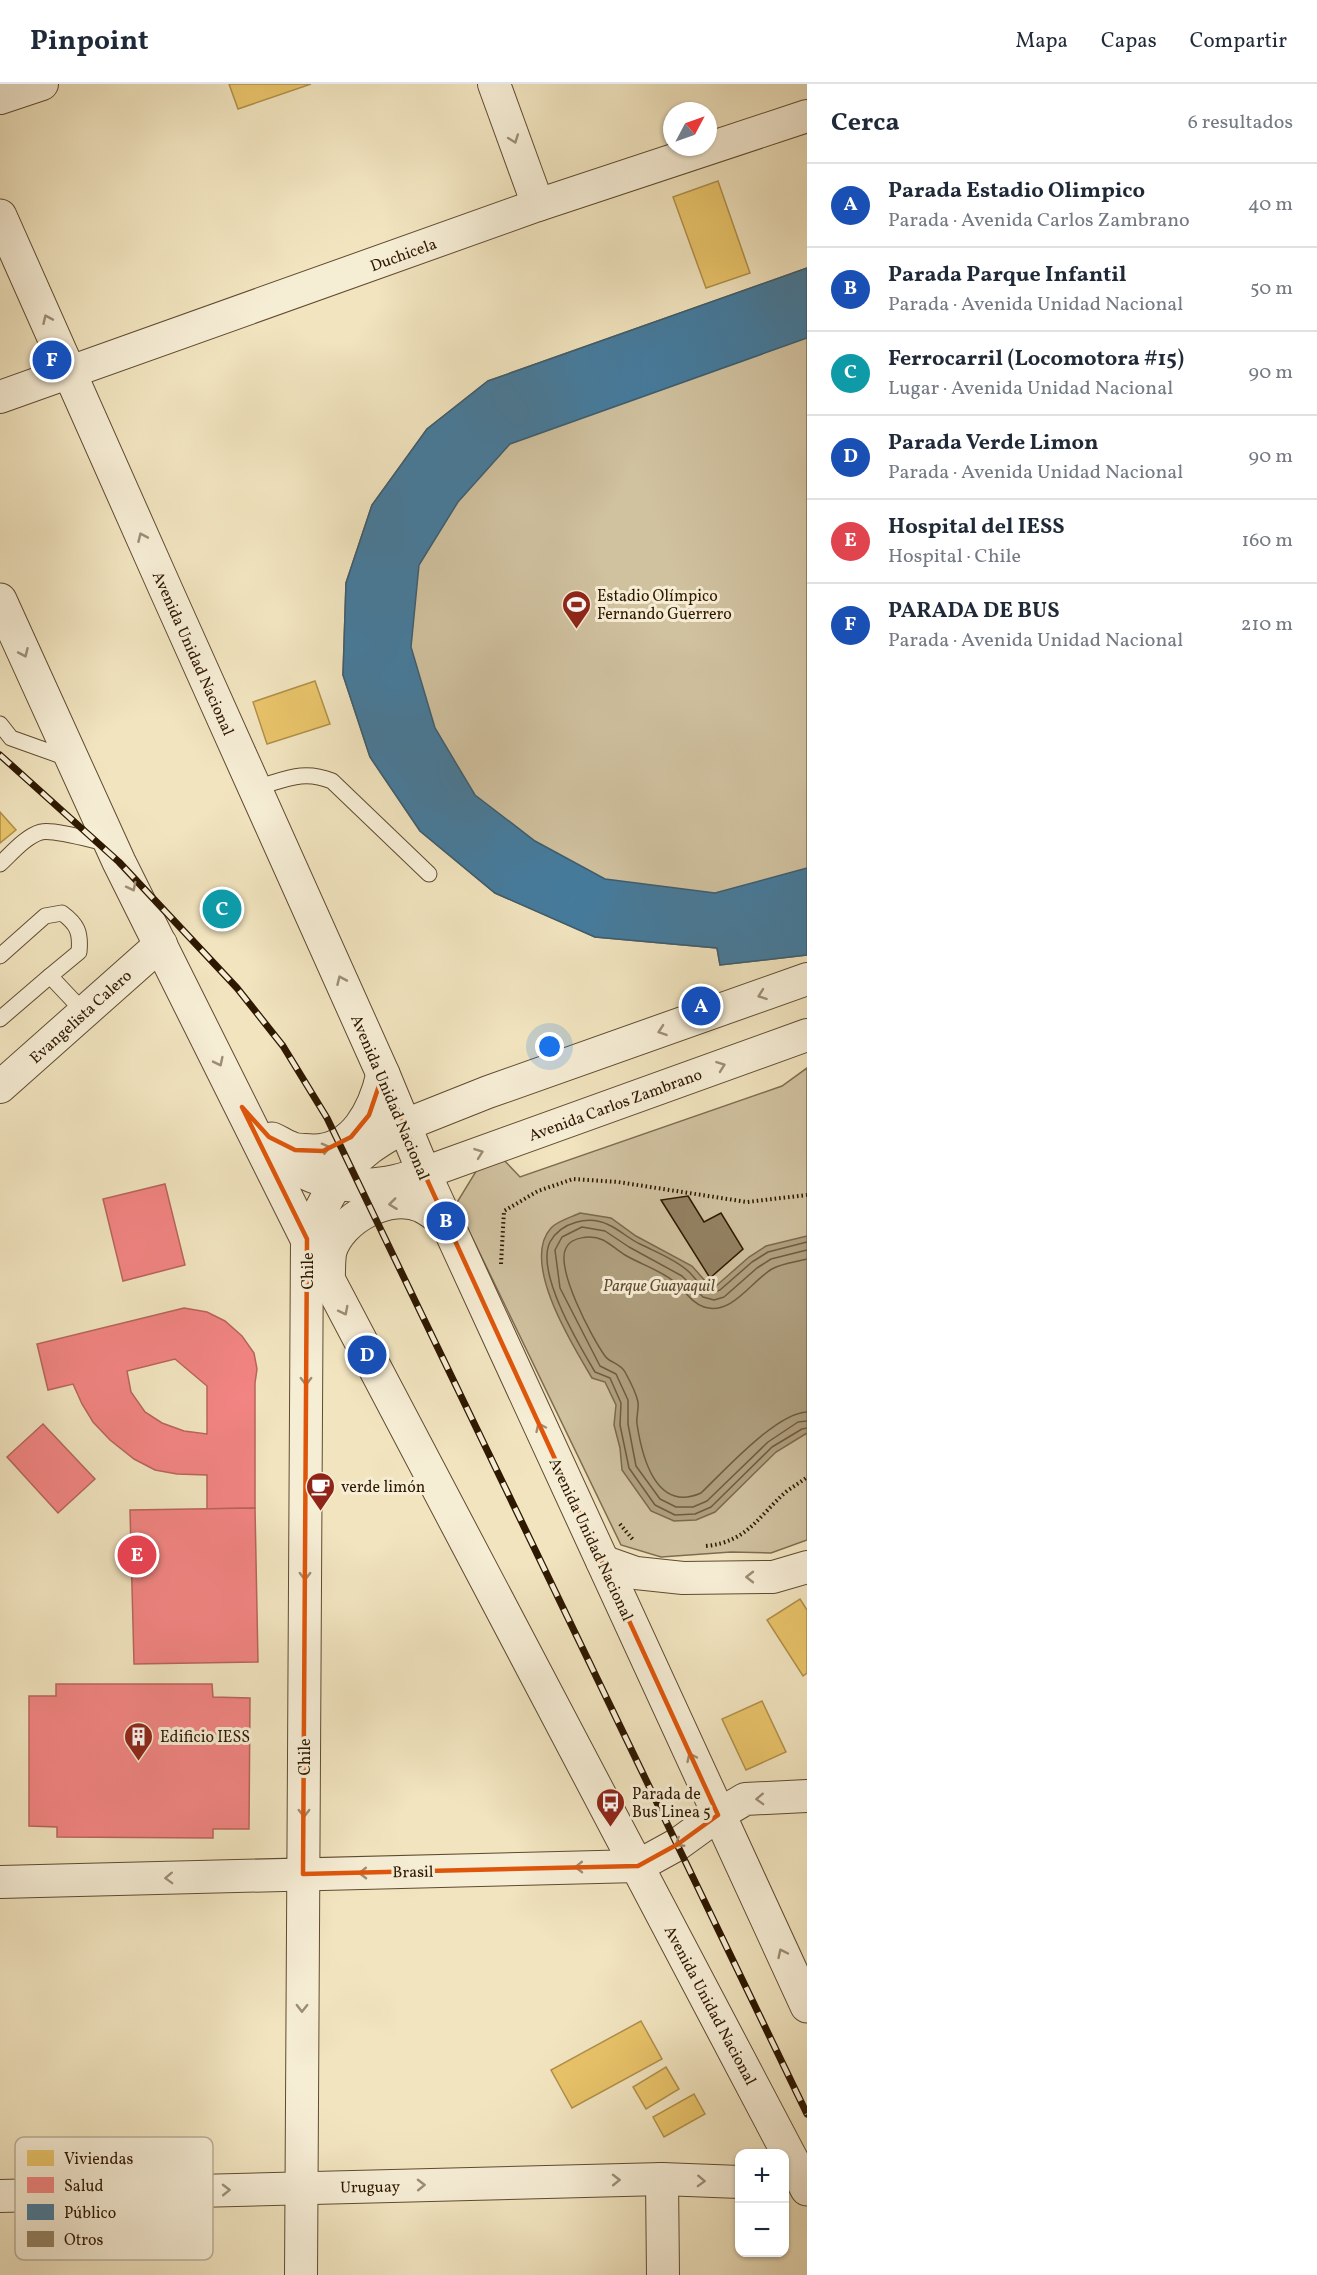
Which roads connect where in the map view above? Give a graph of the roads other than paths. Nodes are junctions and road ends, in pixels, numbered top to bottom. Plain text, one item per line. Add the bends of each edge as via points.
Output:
1 (42, 84) edge
2 (494, 84) edge
3 (0, 98) edge
4 (807, 116) edge
5 (538, 206) junction
6 (0, 216) edge
7 (70, 373) junction
8 (0, 397) edge
9 (0, 600) edge
10 (0, 724) edge
11 (72, 760) junction
12 (255, 788) junction
13 (111, 844) junction
14 (0, 864) edge
15 (429, 874) dead end
16 (161, 944) junction
17 (0, 956) edge
18 (50, 976) junction
19 (807, 980) edge
20 (84, 1012) junction
21 (0, 1019) edge
22 (807, 1035) edge
23 (383, 1074) junction
24 (0, 1087) edge
25 (242, 1107) junction
26 (405, 1125) junction
27 (424, 1173) junction
28 (336, 1184) junction
29 (446, 1221) junction
30 (307, 1239) junction
31 (328, 1280) junction
32 (602, 1561) junction
33 (807, 1566) edge
34 (807, 1797) edge
35 (718, 1815) junction
36 (638, 1866) junction
37 (303, 1874) junction
38 (0, 1882) edge
39 (807, 2006) edge
40 (662, 2179) junction
41 (735, 2182) edge
42 (801, 2185) edge
43 (300, 2188) junction
44 (213, 2190) edge
45 (0, 2196) edge
46 (15, 2196) edge
47 (301, 2275) edge
48 (663, 2275) edge

1 - 3 street
2 -> 5 street
4 - 5 street, Duchicela
5 - 7 street, Duchicela
7 -> 6 street, Avenida Unidad Nacional
7 - 8 street, Duchicela
12 -> 7 street, Avenida Unidad Nacional
9 -> 11 street, Avenida Unidad Nacional
10 - 11 lane via 11,738
11 - 13 street, Avenida Unidad Nacional
12 - 15 lane via 304,774 332,781
23 -> 12 street, Avenida Unidad Nacional
13 - 14 lane via 41,832
13 -> 16 street, Avenida Unidad Nacional
16 - 20 street, Evangelista Calero
16 -> 25 street, Avenida Unidad Nacional
17 - 18 lane via 45,916 62,913 74,922 81,939 79,952
18 - 20 lane
18 - 21 lane
19 -> 26 street
20 - 24 street, Evangelista Calero
27 -> 22 street, Avenida Carlos Zambrano
25 -> 23 street via 269,1137 295,1150 323,1151 351,1137 369,1115
23 - 26 street, Avenida Unidad Nacional
25 - 28 street via 270,1146 290,1164
25 - 30 street, Avenida Unidad Nacional
26 - 27 street, Avenida Unidad Nacional
26 - 28 street via 368,1149
27 - 28 street via 387,1184
27 - 29 street, Avenida Unidad Nacional
28 - 30 street
29 -> 31 street via 421,1205 394,1202 371,1209 343,1229 330,1251
32 -> 29 street, Avenida Unidad Nacional
30 - 31 street, Avenida Unidad Nacional
30 -> 37 street, Chile
31 -> 36 street, Avenida Unidad Nacional
33 -> 32 street via 773,1577 683,1578 636,1573
35 -> 32 street, Avenida Unidad Nacional
34 -> 35 street, Brasil via 745,1799
35 -> 36 street, Brasil
39 -> 35 street, Avenida Unidad Nacional
36 -> 37 street, Brasil
36 - 42 street, Avenida Unidad Nacional
37 -> 38 street, Brasil
37 -> 43 street, Chile
40 -> 41 street, Uruguay
43 -> 40 street, Uruguay
40 - 48 street
44 -> 43 street, Uruguay
43 - 47 street, Chile
45 -> 46 street, Uruguay

